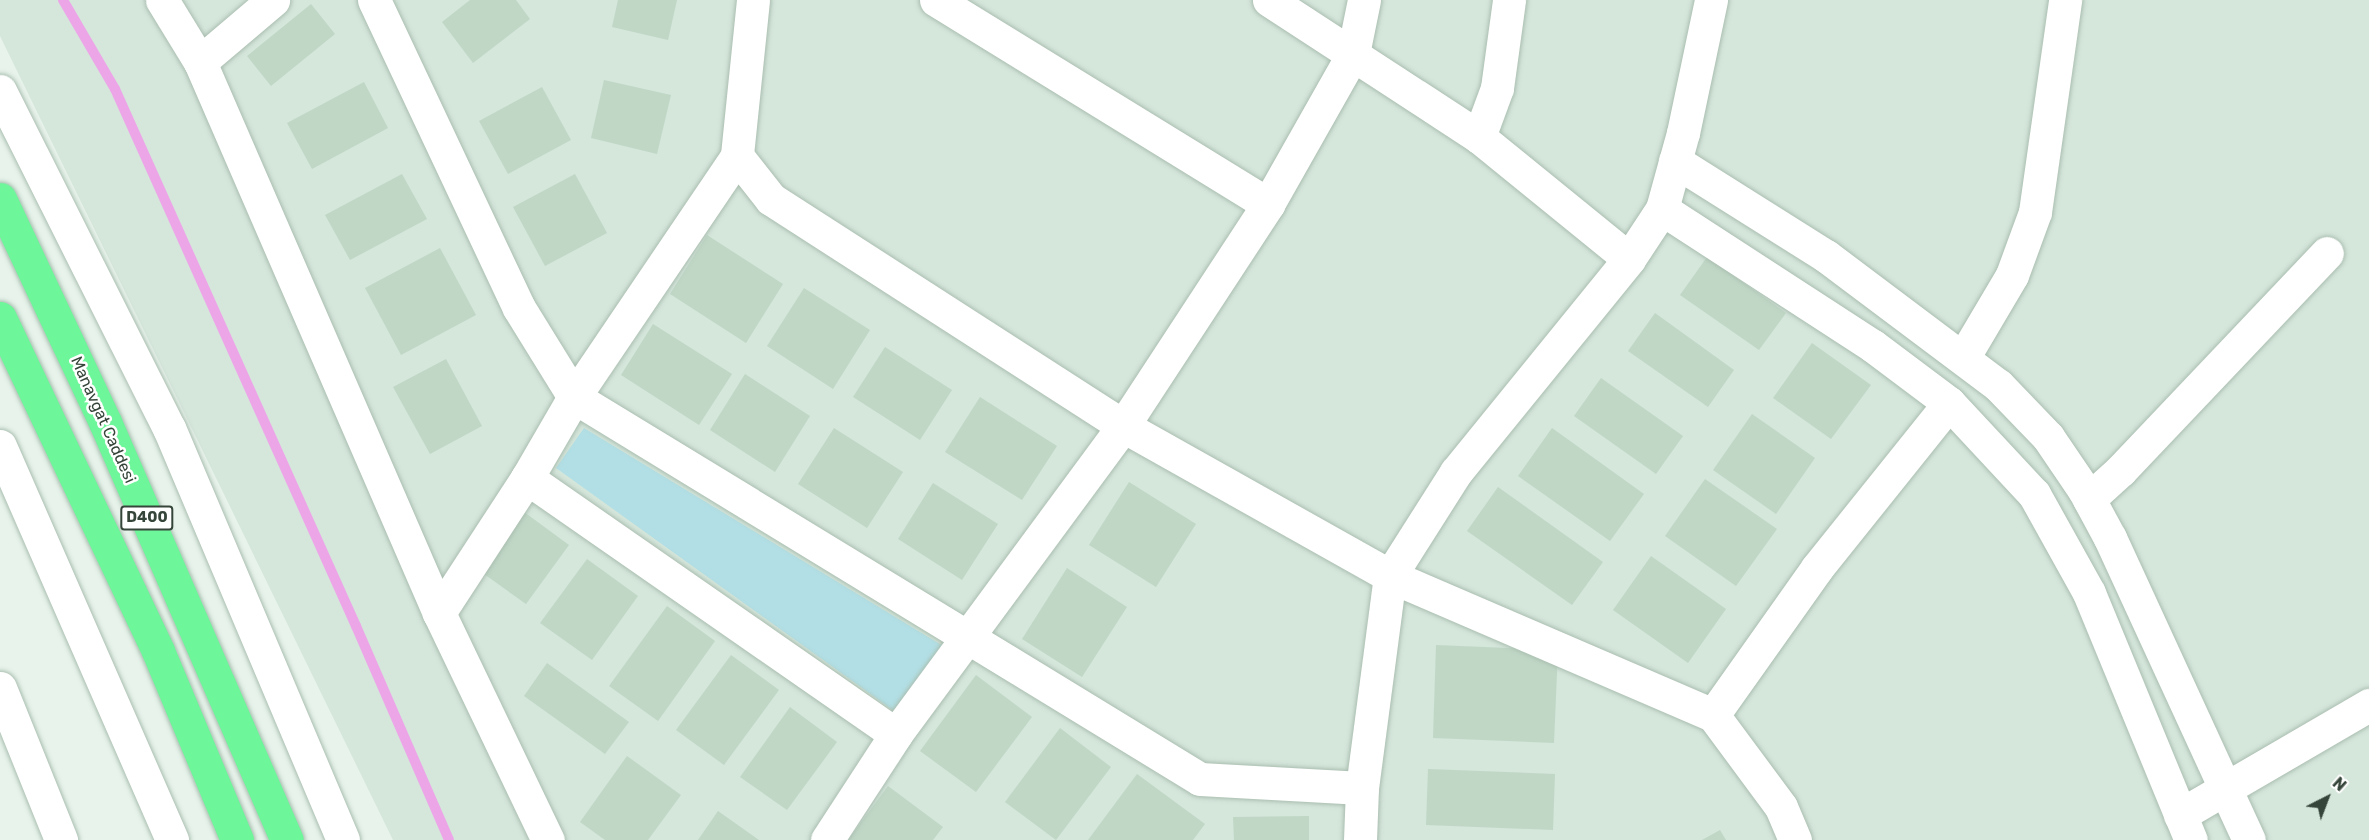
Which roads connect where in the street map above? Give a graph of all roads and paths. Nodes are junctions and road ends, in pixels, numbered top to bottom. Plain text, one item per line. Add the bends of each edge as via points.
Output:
1 (162, 0) edge
2 (273, 0) edge
3 (374, 0) edge
4 (753, 0) edge
5 (936, 0) edge
6 (1269, 0) edge
7 (1364, 0) edge
8 (1509, 0) edge
9 (1710, 0) edge
10 (2065, 0) edge
11 (1353, 54) junction
12 (200, 62) junction
13 (0, 91) edge
14 (1479, 137) junction
15 (737, 156) junction
16 (1675, 161) junction
17 (0, 199) edge
18 (1268, 204) junction
19 (1662, 208) junction
20 (2327, 253) dead end
21 (1629, 260) junction
22 (0, 318) edge
23 (1963, 358) junction
24 (574, 397) junction
25 (1949, 403) junction
26 (1123, 426) junction
27 (0, 446) edge
28 (527, 478) junction
29 (2089, 499) junction
30 (12, 508) edge
31 (1390, 576) junction
32 (439, 613) junction
33 (967, 639) junction
34 (2, 698) edge
35 (2369, 705) edge
36 (1713, 715) junction
37 (896, 734) junction
38 (1362, 788) junction
39 (2226, 788) junction
40 (2186, 828) edge
41 (61, 840) edge
42 (172, 840) edge
43 (237, 840) edge
44 (287, 840) edge
45 (342, 840) edge
46 (548, 840) edge
47 (827, 840) edge
48 (1360, 840) edge
49 (1795, 840) edge
50 (2248, 840) edge

1 - 12 street
2 - 12 street
3 - 24 street via 519,308
4 - 15 street
5 - 18 street
6 - 11 street
7 - 11 street
8 - 14 street via 1497,88
9 - 16 street
10 - 23 street via 2035,212 2012,275
11 - 14 street
11 - 18 street
12 - 32 street
13 - 45 street via 169,428
14 - 21 street
15 - 24 street
15 - 26 street via 771,199
16 - 19 street
16 - 23 street via 1826,256
17 - 44 highway, Manavgat Caddesi / D400 via 105,422
18 - 26 street
19 - 21 street
19 - 25 street via 1874,346
20 - 29 street
21 - 31 street via 1456,472
22 - 43 highway, D400 via 158,651
23 - 29 street via 2024,410 2067,463
24 - 28 street
24 - 33 street
25 - 36 street via 1817,568
25 - 40 street via 2040,504 2089,593
26 - 31 street
26 - 33 street
27 - 30 street
28 - 32 street
28 - 37 street
29 - 39 street
30 - 42 street
31 - 36 street
31 - 38 street
32 - 46 street
33 - 37 street
33 - 38 street via 1200,779
34 - 41 street
35 - 39 street
36 - 49 street via 1780,807
37 - 47 street
38 - 48 street
39 - 40 street
39 - 50 street

